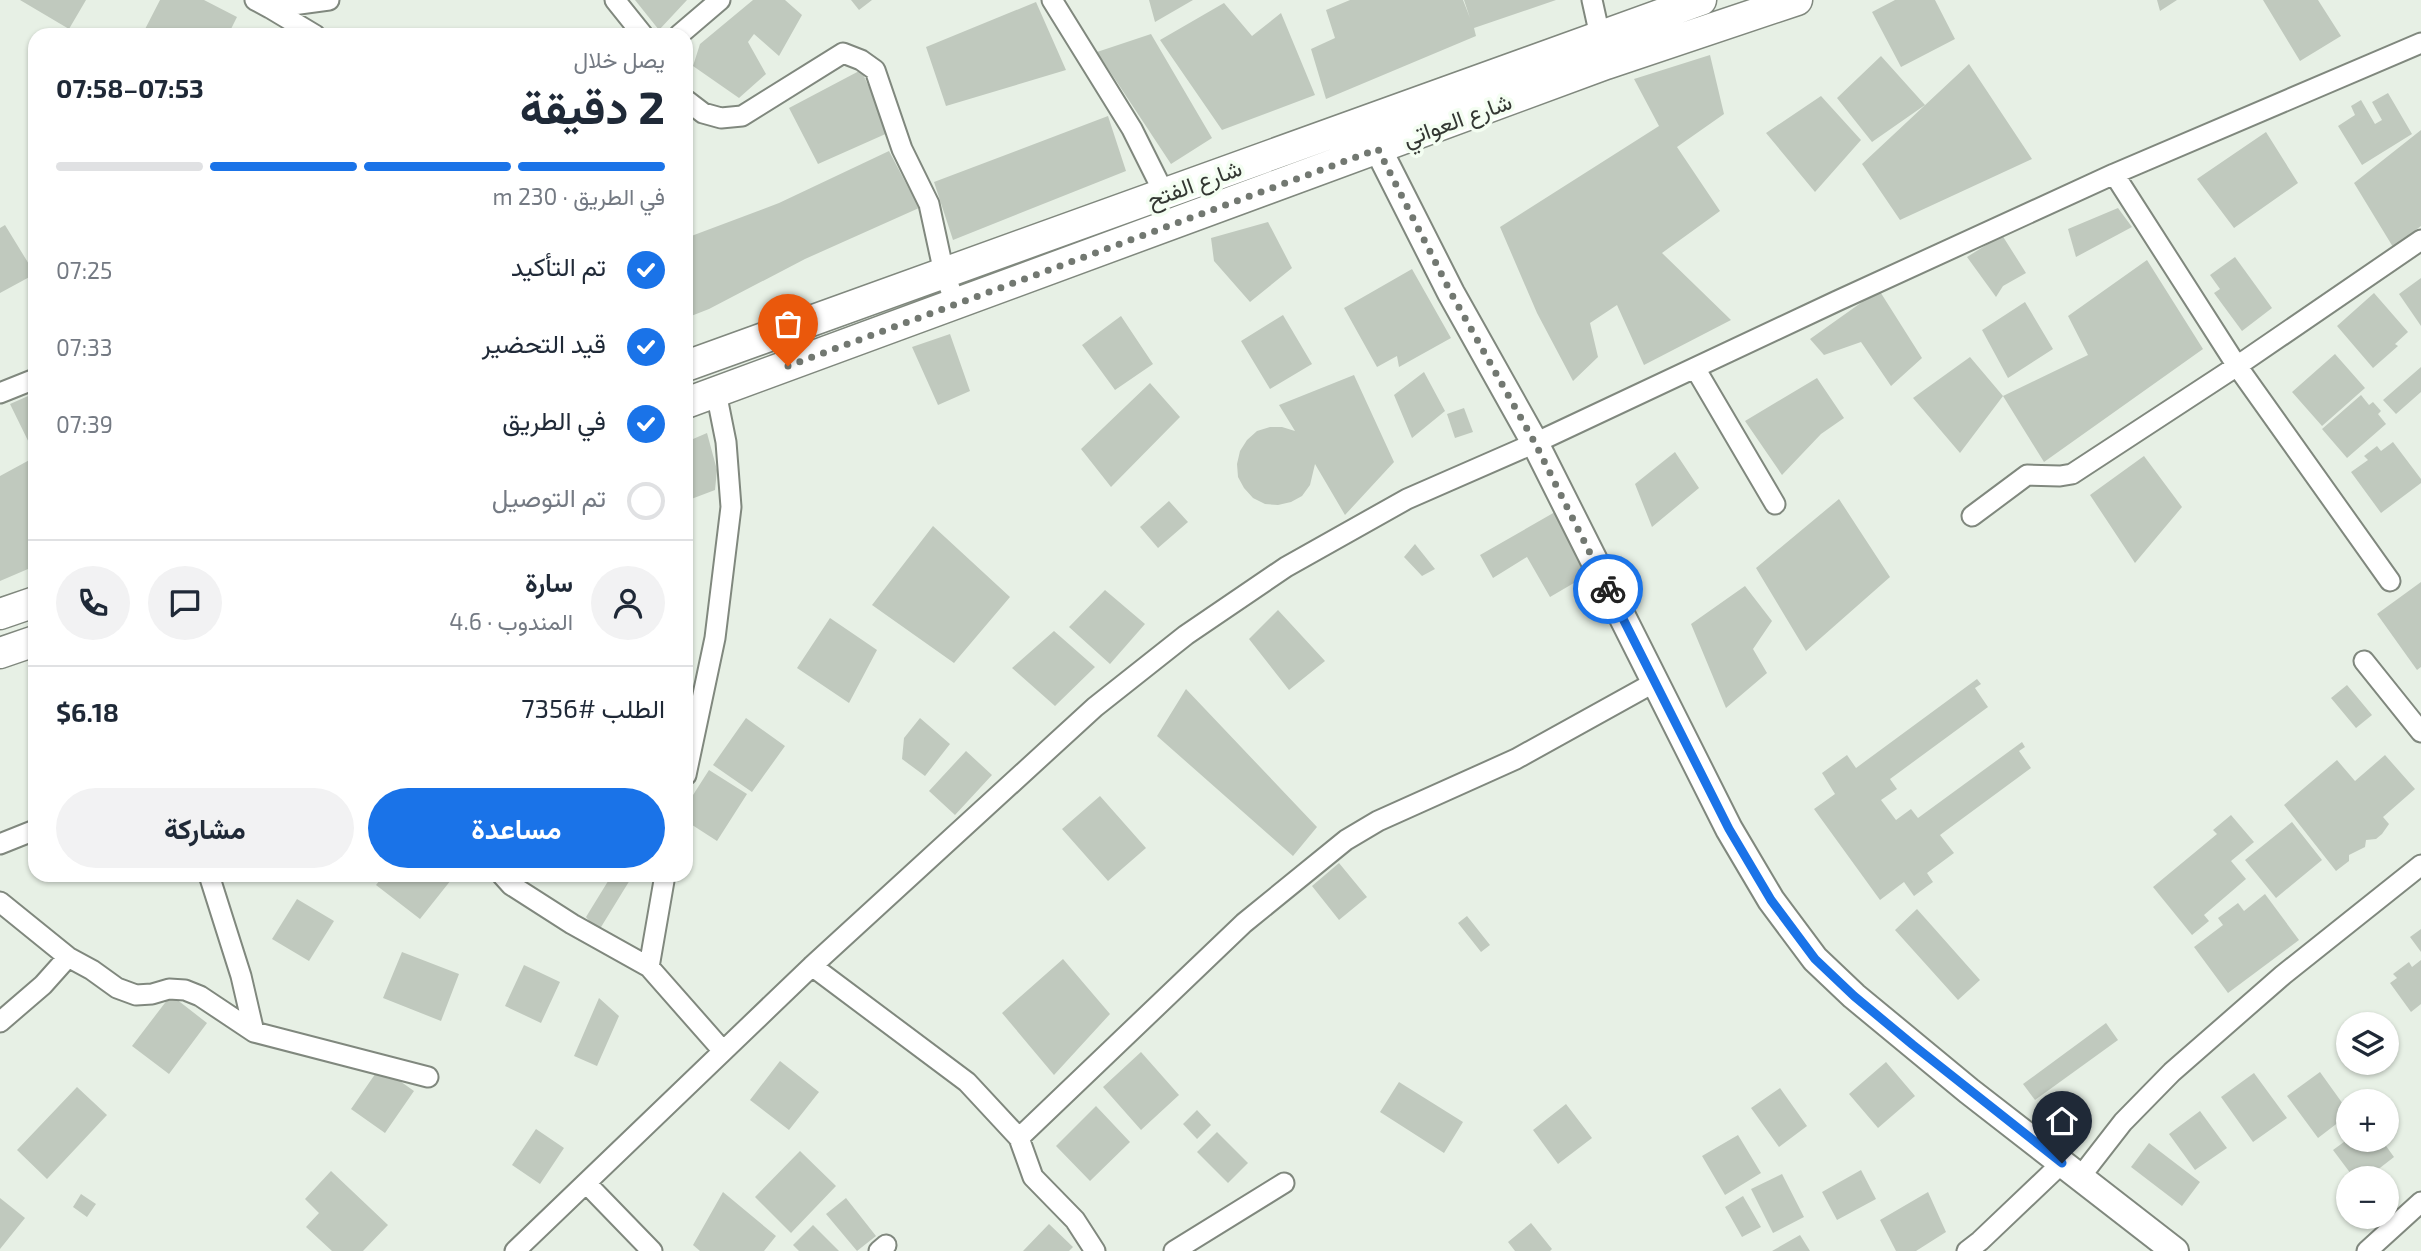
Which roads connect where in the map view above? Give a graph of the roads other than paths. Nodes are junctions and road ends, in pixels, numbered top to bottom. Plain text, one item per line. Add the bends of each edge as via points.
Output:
1 (329, 0) edge
2 (615, 0) edge
3 (720, 0) edge
4 (1052, 0) edge
5 (1592, 0) edge
6 (1701, 0) edge
7 (1797, 0) edge
8 (262, 4) edge
9 (303, 28) edge
10 (637, 28) edge
11 (686, 28) edge
12 (1600, 36) junction
13 (2421, 43) edge
14 (693, 105) edge
15 (1364, 121) junction
16 (1378, 149) junction
17 (2114, 174) junction
18 (1164, 194) junction
19 (2421, 240) edge
20 (944, 273) junction
21 (956, 304) junction
22 (693, 363) edge
23 (2237, 366) junction
24 (1695, 368) junction
25 (28, 382) edge
26 (716, 392) junction
27 (0, 393) edge
28 (693, 400) edge
29 (1535, 443) junction
30 (1775, 504) dead end
31 (1972, 516) dead end
32 (2390, 581) dead end
33 (28, 604) edge
34 (0, 614) edge
35 (28, 643) edge
36 (0, 653) edge
37 (2364, 661) dead end
38 (1655, 682) junction
39 (2421, 732) edge
40 (693, 742) edge
41 (28, 833) edge
42 (0, 844) edge
43 (2421, 865) edge
44 (211, 882) edge
45 (508, 882) edge
46 (664, 882) edge
47 (0, 902) edge
48 (68, 957) junction
49 (812, 965) junction
50 (649, 967) junction
51 (0, 1022) edge
52 (254, 1032) junction
53 (723, 1051) junction
54 (428, 1077) dead end
55 (1019, 1138) junction
56 (2071, 1170) junction
57 (1284, 1182) dead end
58 (586, 1183) junction
59 (2421, 1202) edge
60 (2149, 1243) edge
61 (515, 1251) edge
62 (652, 1251) edge
63 (1095, 1251) edge
64 (1174, 1251) edge
65 (1967, 1251) edge
66 (2175, 1251) edge
67 (2367, 1251) edge

1 - 8 street
2 - 10 street
3 - 11 street
4 - 18 street via 1132,129
5 - 12 street
6 - 12 main road, شارع الفتح
7 - 16 main road, شارع العواتي via 1606,64
8 - 9 street
12 - 15 main road, شارع الفتح
13 - 17 street
14 - 20 street via 721,118 742,116 843,53 861,60 875,70 902,149 929,204
15 - 16 street
15 - 18 main road, شارع الفتح
16 - 21 main road, شارع العواتي
16 - 29 street
17 - 23 street
17 - 24 street
18 - 20 main road, شارع الفتح
19 - 23 street
20 - 21 street
20 - 22 main road, شارع الفتح
21 - 26 main road, شارع العواتي
23 - 31 street via 2072,474 2028,475
23 - 32 street
24 - 29 street
24 - 30 street
25 - 27 street
26 - 28 main road, شارع العواتي
26 - 40 street via 732,507 715,638
29 - 38 street
29 - 49 street via 1407,499 1286,567 1186,635 1095,707
33 - 34 main road
35 - 36 main road
37 - 39 street
38 - 55 street via 1516,759 1346,839 1244,923
38 - 56 street via 1729,829 1771,900 1815,959 1883,1020
41 - 42 street
43 - 56 street via 2283,975 2172,1072
44 - 52 street
45 - 50 street
46 - 50 street
47 - 48 street
48 - 51 street
48 - 52 street via 135,995 169,989 200,996
49 - 53 street
49 - 55 street via 967,1082
50 - 53 street
52 - 54 street
53 - 58 street
55 - 63 street via 1033,1177 1074,1220
56 - 60 street
56 - 65 street
57 - 64 street
58 - 61 street
58 - 62 street
59 - 67 street
60 - 66 street

